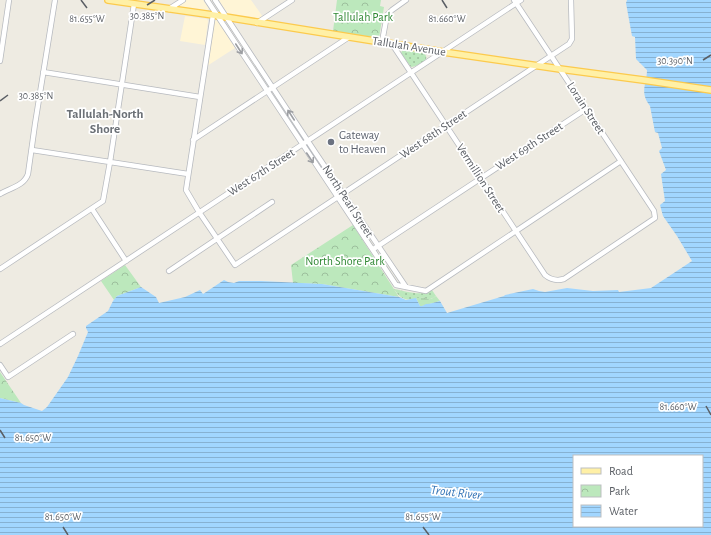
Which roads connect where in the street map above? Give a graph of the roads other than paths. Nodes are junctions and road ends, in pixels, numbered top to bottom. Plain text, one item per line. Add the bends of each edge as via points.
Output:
1 (9, 0) edge
2 (55, 0) edge
3 (108, 0) edge
4 (183, 0) edge
5 (207, 0) edge
6 (215, 0) edge
7 (292, 0) edge
8 (406, 0) edge
9 (571, 0) edge
10 (517, 1) edge
11 (134, 4) junction
12 (169, 9) junction
13 (215, 16) junction
14 (227, 18) junction
15 (257, 23) junction
16 (349, 37) junction
17 (382, 42) junction
18 (392, 44) junction
19 (443, 52) junction
20 (551, 56) junction
21 (0, 61) edge
22 (536, 66) junction
23 (560, 69) junction
24 (43, 72) junction
25 (411, 73) junction
26 (122, 84) junction
27 (273, 88) junction
28 (711, 90) edge
29 (267, 92) junction
30 (200, 97) junction
31 (586, 109) junction
32 (446, 125) junction
33 (193, 140) junction
34 (308, 141) junction
35 (302, 145) junction
36 (32, 150) junction
37 (110, 162) junction
38 (621, 162) junction
39 (188, 174) junction
40 (480, 178) junction
41 (0, 194) edge
42 (343, 194) junction
43 (337, 198) junction
44 (272, 202) dead end
45 (92, 209) junction
46 (200, 212) junction
47 (515, 231) junction
48 (217, 239) junction
49 (378, 246) junction
50 (372, 250) junction
51 (126, 261) junction
52 (0, 269) edge
53 (169, 271) dead end
54 (564, 279) joint
55 (406, 287) junction
56 (73, 334) dead end
57 (0, 344) edge
58 (0, 365) edge

1 - 21 street
2 - 24 street
3 - 11 main road, Tallulah Avenue
4 - 12 street
5 - 13 street, North Pearl Street
6 - 14 street, North Pearl Street
7 - 15 street
8 - 17 street via 387,15
9 - 20 street, West 68th Street via 571,42
10 - 19 street, West 67th Street
10 - 20 street, Lorain Street
11 - 12 main road, Tallulah Avenue
11 - 26 street
12 - 13 main road, Tallulah Avenue
13 - 14 main road, Tallulah Avenue
13 -> 29 street, North Pearl Street
13 - 30 street
14 - 15 main road, Tallulah Avenue
14 - 27 street, North Pearl Street
15 - 16 main road, Tallulah Avenue
16 - 17 main road, Tallulah Avenue
16 - 27 street
17 - 18 main road, Tallulah Avenue
18 - 19 main road, Tallulah Avenue
18 - 25 street, Vermillion Street
19 - 22 main road, Tallulah Avenue
19 - 25 street, West 67th Street
20 - 22 street, West 68th Street
20 - 23 street, Lorain Street
22 - 23 main road, Tallulah Avenue
22 - 32 street, West 68th Street
23 - 28 main road, Tallulah Avenue
23 - 31 street, Lorain Street
24 - 26 street
24 - 36 street
25 - 32 street, Vermillion Street
25 - 34 street, West 67th Street
26 - 30 street
26 - 37 street
27 - 29 street
34 -> 27 street, North Pearl Street
29 - 33 street
29 - 35 street, North Pearl Street
30 - 33 street
31 - 38 street, Lorain Street
31 - 40 street, West 69th Street
32 - 40 street, Vermillion Street
32 - 42 street, West 68th Street
33 - 39 street
34 - 35 street, West 67th Street
34 - 42 street, North Pearl Street
35 -> 43 street, North Pearl Street
35 - 46 street, West 67th Street
36 - 37 street
36 - 41 street via 27,178 21,184
37 - 39 street
37 - 45 street via 103,201
38 - 47 street
38 - 54 street, Lorain Street via 654,211 655,218
39 - 46 street via 187,193
40 - 47 street, Vermillion Street
40 - 49 street, West 69th Street
42 - 43 street, West 68th Street
42 - 49 street, North Pearl Street
43 - 48 street, West 68th Street via 235,265
43 - 50 street, North Pearl Street
44 - 48 street
45 - 51 street
45 - 52 street
46 - 48 street
46 - 51 street, West 67th Street
47 - 54 street, Vermillion Street via 545,276 556,280
47 - 55 street via 426,291
48 - 53 street
49 - 50 street, West 69th Street
49 - 55 street, North Pearl Street
50 - 55 street, North Pearl Street via 396,286
51 - 57 street, West 67th Street
56 - 58 street via 8,378

